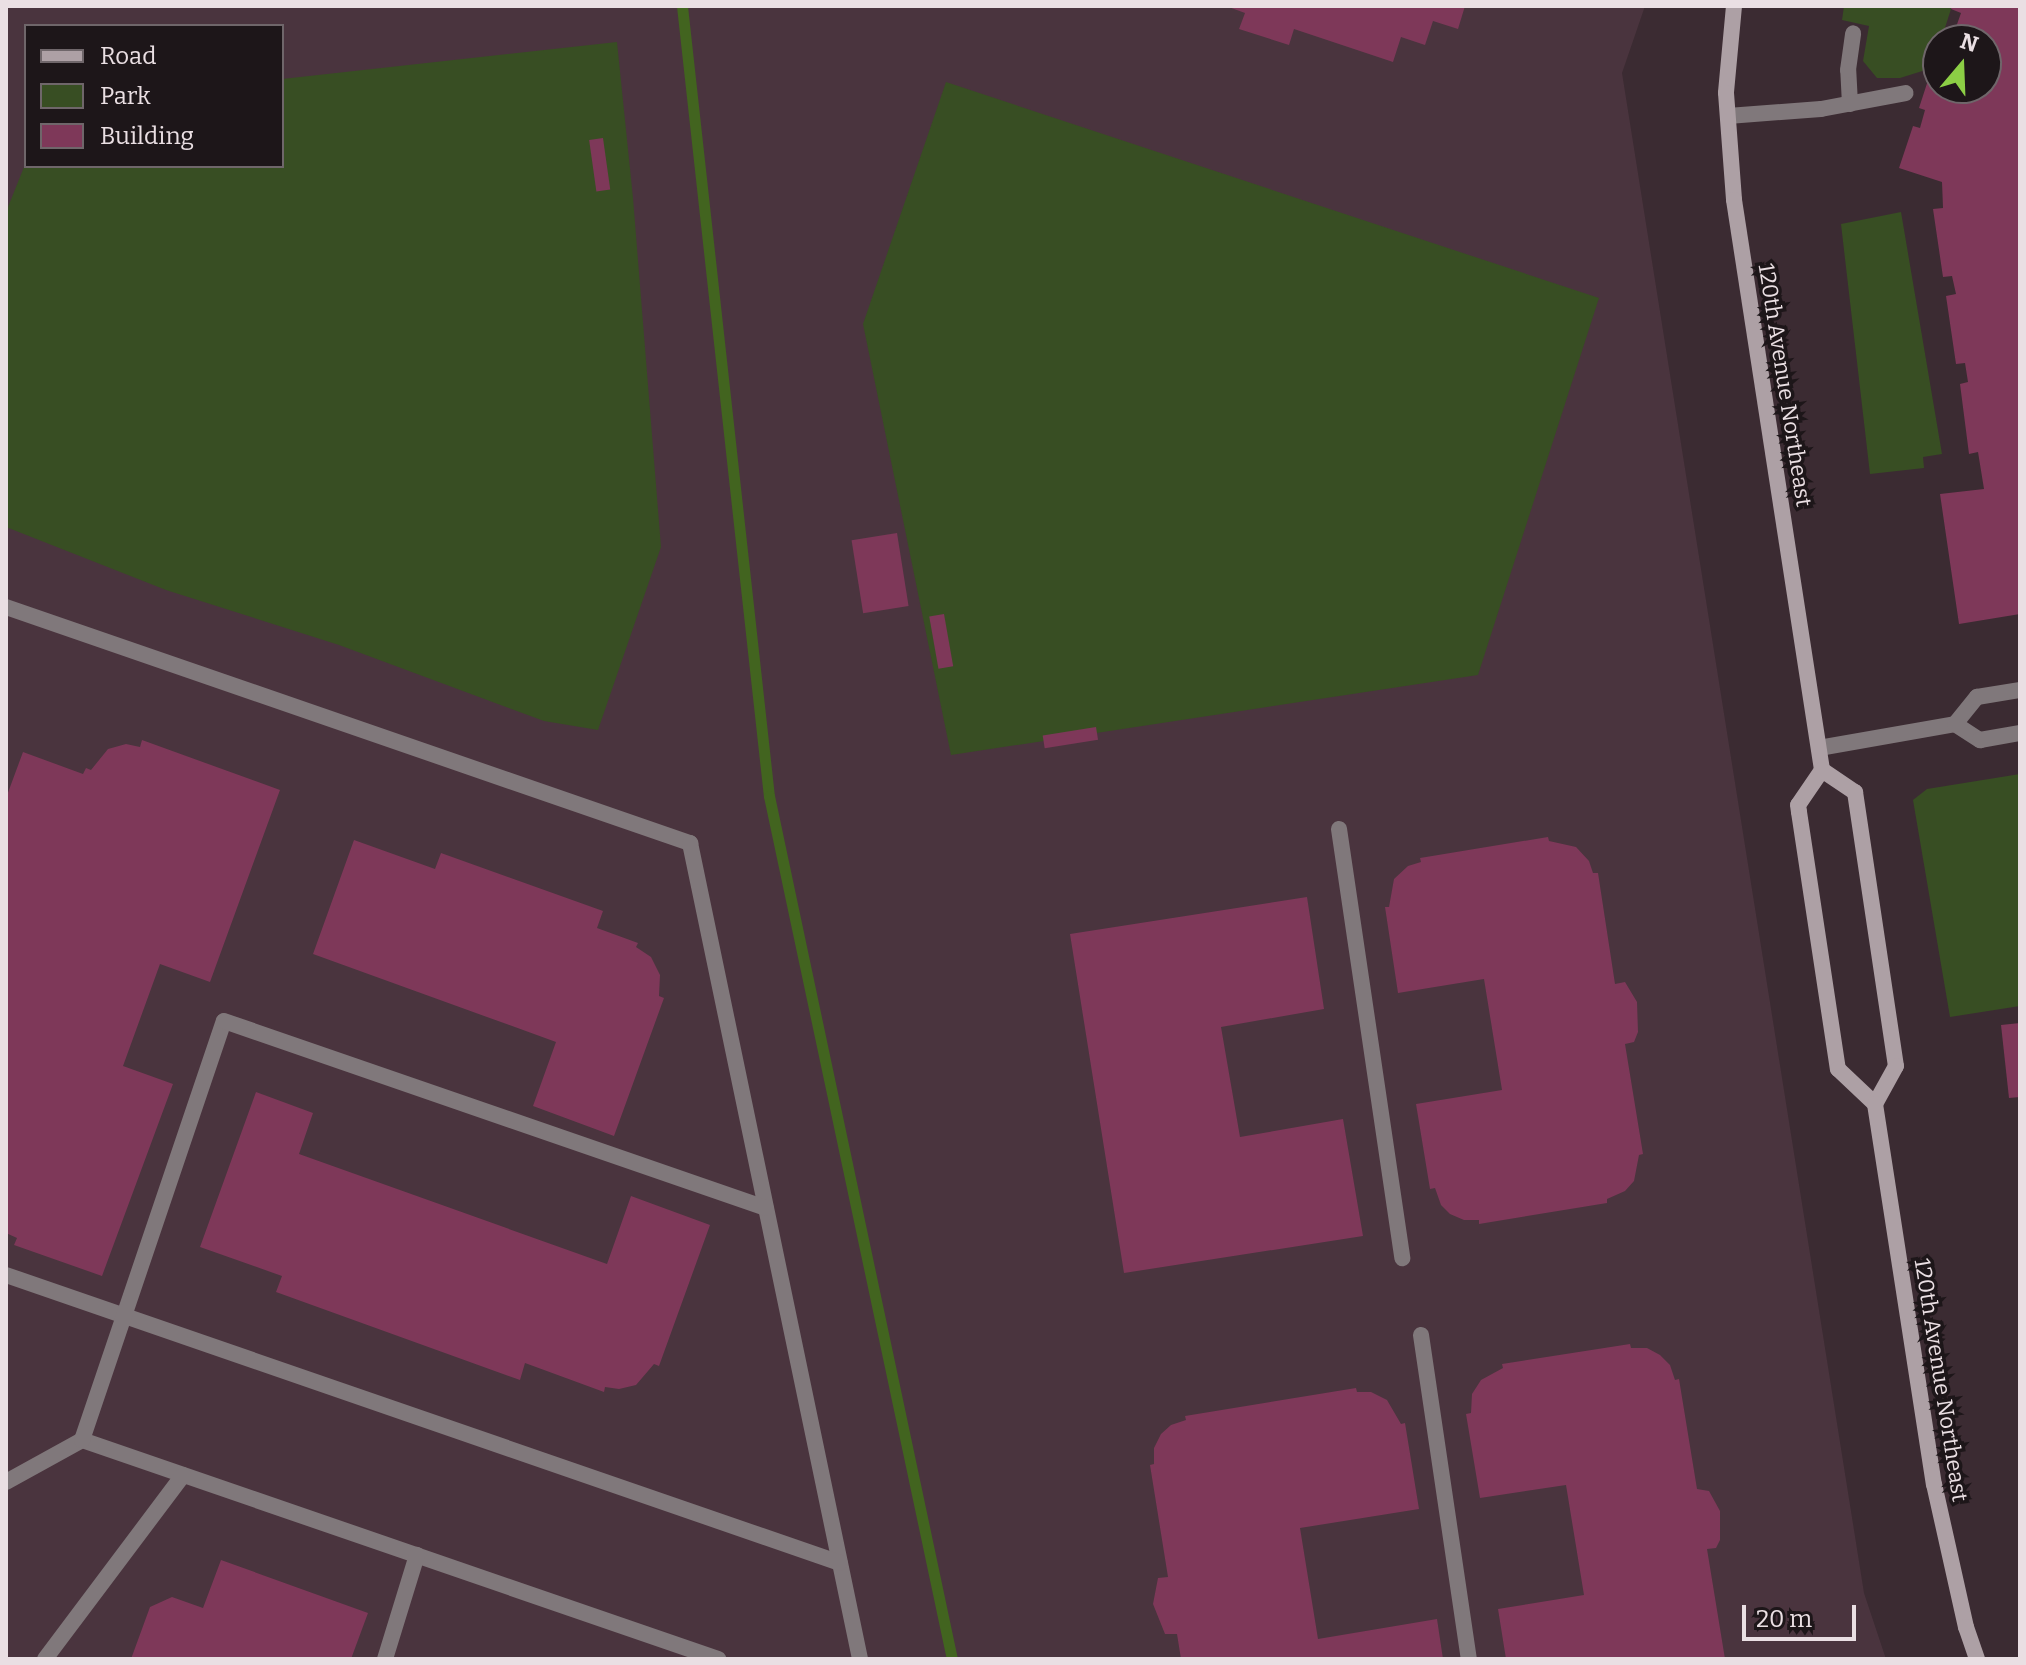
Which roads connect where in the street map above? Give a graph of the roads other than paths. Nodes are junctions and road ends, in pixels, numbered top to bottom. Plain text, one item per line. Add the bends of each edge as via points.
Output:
1 (1734, 6) edge
2 (1853, 33) dead end
3 (1906, 93) dead end
4 (1850, 104) junction
5 (1728, 116) junction
6 (6, 607) edge
7 (2020, 690) edge
8 (1955, 724) junction
9 (2020, 733) edge
10 (1819, 748) junction
11 (1822, 770) junction
12 (1339, 829) dead end
13 (1875, 1104) junction
14 (766, 1208) junction
15 (1402, 1258) dead end
16 (6, 1275) edge
17 (124, 1317) junction
18 (1421, 1335) dead end
19 (82, 1440) junction
20 (183, 1475) junction
21 (6, 1482) edge
22 (417, 1555) junction
23 (840, 1563) junction
24 (45, 1659) edge
25 (385, 1659) edge
26 (718, 1659) edge
27 (860, 1659) edge
28 (1469, 1659) edge
29 (1977, 1659) edge

1 - 5 main road, 120th Avenue Northeast
2 - 4 lane
3 - 4 lane
4 - 5 lane
5 - 10 main road, 120th Avenue Northeast via 1734,200
6 - 14 lane via 690,843
7 - 8 lane via 1977,697
8 - 9 lane via 1980,740
8 - 10 lane
10 - 11 main road, 120th Avenue Northeast
11 - 13 main road via 1855,792 1858,808 1896,1066
11 - 13 main road via 1798,805 1838,1069
12 - 15 lane
13 - 29 main road, 120th Avenue Northeast via 1934,1484
14 - 17 lane via 224,1021
14 - 23 lane
16 - 17 lane
17 - 19 lane
17 - 23 lane
18 - 28 lane
19 - 20 lane
19 - 21 lane
20 - 22 lane
20 - 24 lane
22 - 25 lane
22 - 26 lane
23 - 27 lane

